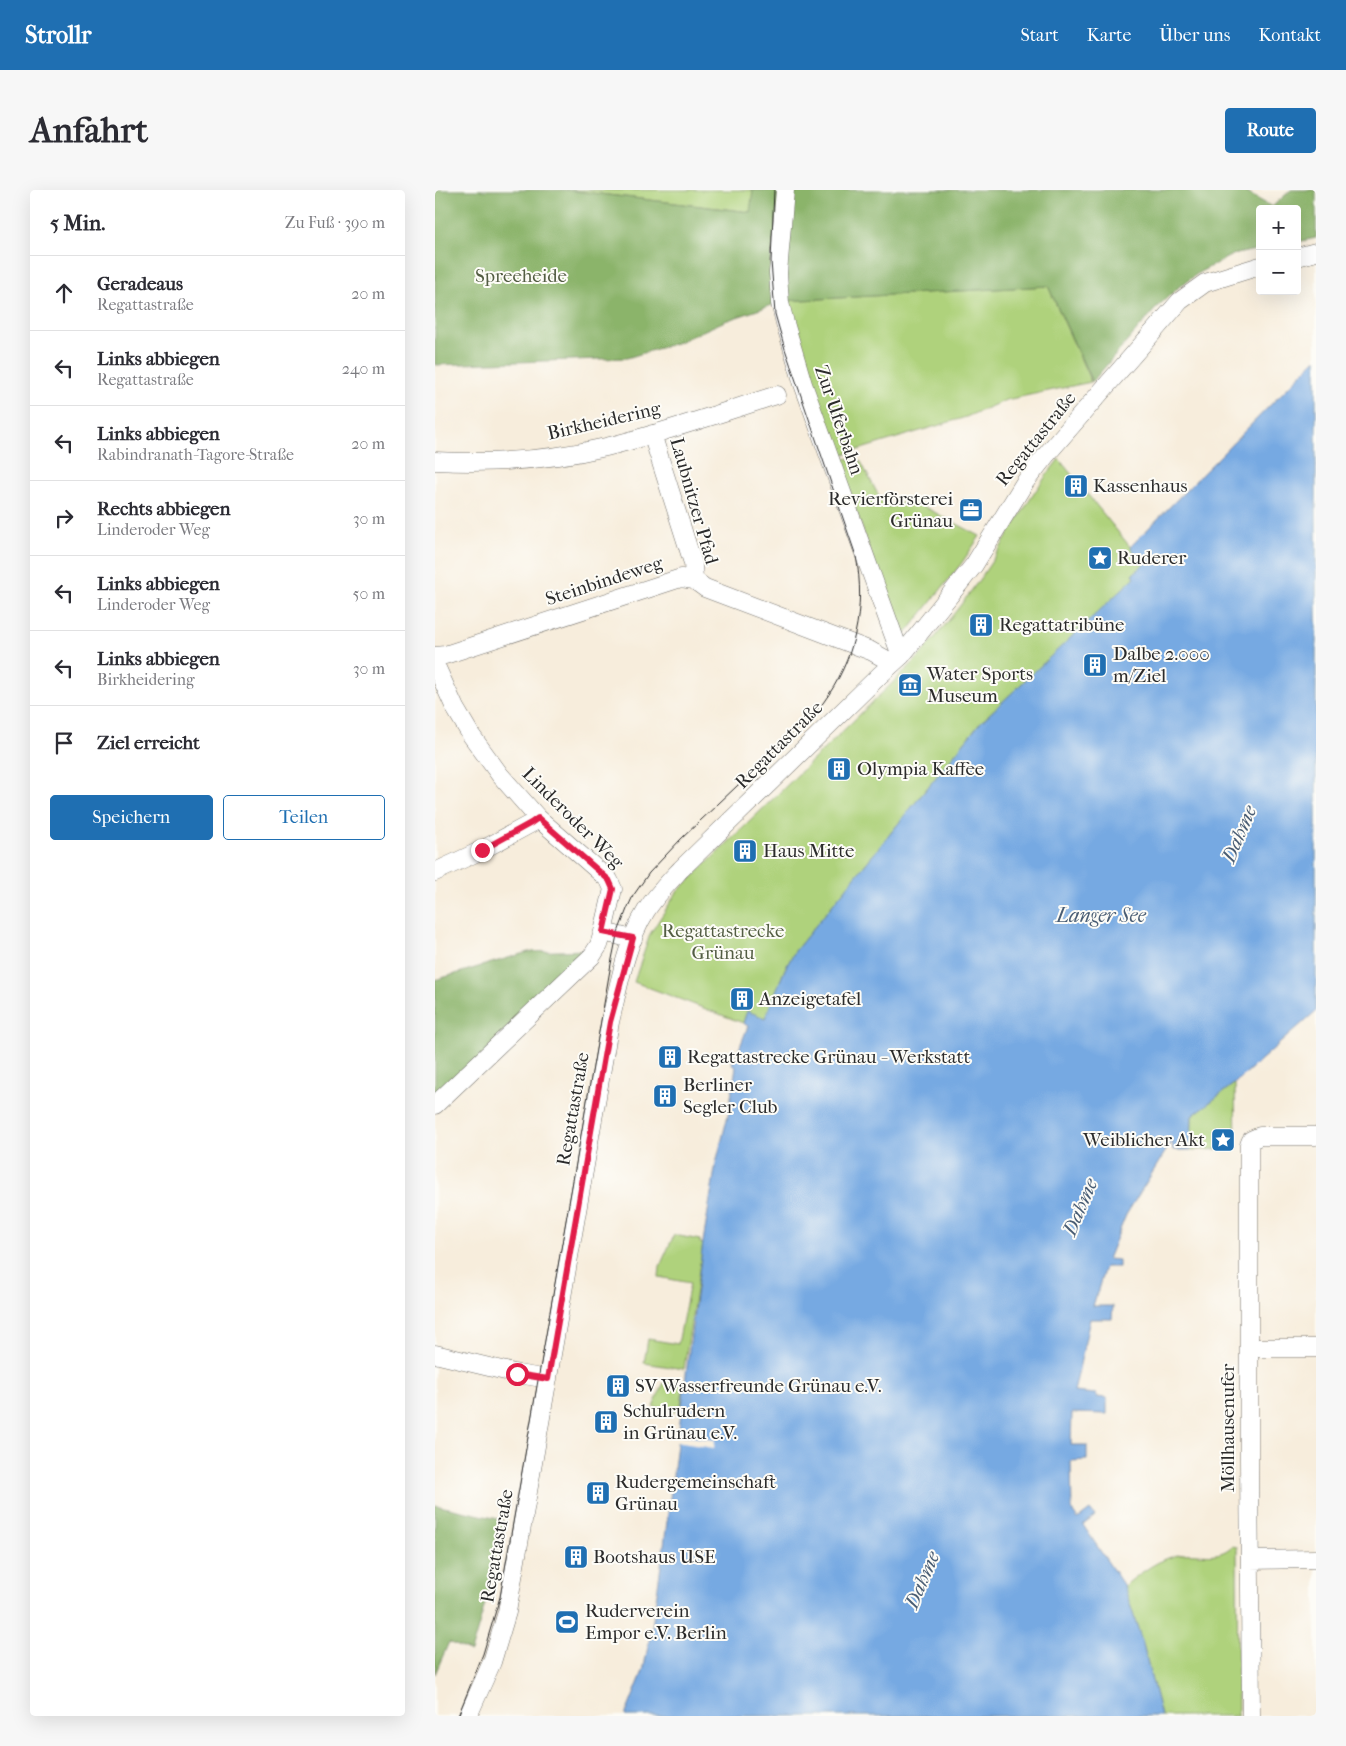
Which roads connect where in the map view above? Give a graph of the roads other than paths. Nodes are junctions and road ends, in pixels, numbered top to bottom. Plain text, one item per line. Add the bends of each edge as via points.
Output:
1 (785, 190) edge
2 (1316, 252) edge
3 (1301, 256) edge
4 (1256, 267) edge
5 (777, 395) dead end
6 (652, 434) junction
7 (435, 462) edge
8 (694, 580) junction
9 (435, 656) edge
10 (897, 659) junction
11 (435, 664) edge
12 (538, 818) junction
13 (435, 872) edge
14 (603, 932) junction
15 (633, 938) junction
16 (435, 1105) edge
17 (1316, 1136) edge
18 (1249, 1348) junction
19 (1316, 1348) edge
20 (435, 1354) edge
21 (548, 1379) junction
22 (1316, 1559) edge
23 (1250, 1560) junction
24 (468, 1716) edge
25 (1251, 1716) edge

1 - 10 street, Zur Uferbahn via 778,273 785,324
2 - 3 street
4 - 10 street, Regattastraße via 1223,277 1203,292 1180,301 1047,454 1025,482 974,564
5 - 6 street, Birkheidering
6 - 7 street, Birkheidering via 563,455
6 - 8 street, Laubnitzer Pfad via 693,563
8 - 9 street, Steinbindeweg via 681,578
8 - 10 street via 705,588
10 - 15 street, Regattastraße via 664,887 646,911
11 - 12 street, Linderoder Weg via 471,735 500,775
12 - 13 street
12 - 14 street, Linderoder Weg via 609,880 613,889
14 - 15 street
14 - 16 street, Linderoder Weg via 592,956
15 - 21 street, Regattastraße via 610,1022
17 - 18 street, Möllhausenufer via 1261,1136 1251,1140
18 - 19 street
18 - 23 street, Möllhausenufer
20 - 21 street
21 - 24 street, Regattastraße via 507,1612 493,1662
22 - 23 street
23 - 25 street, Möllhausenufer

